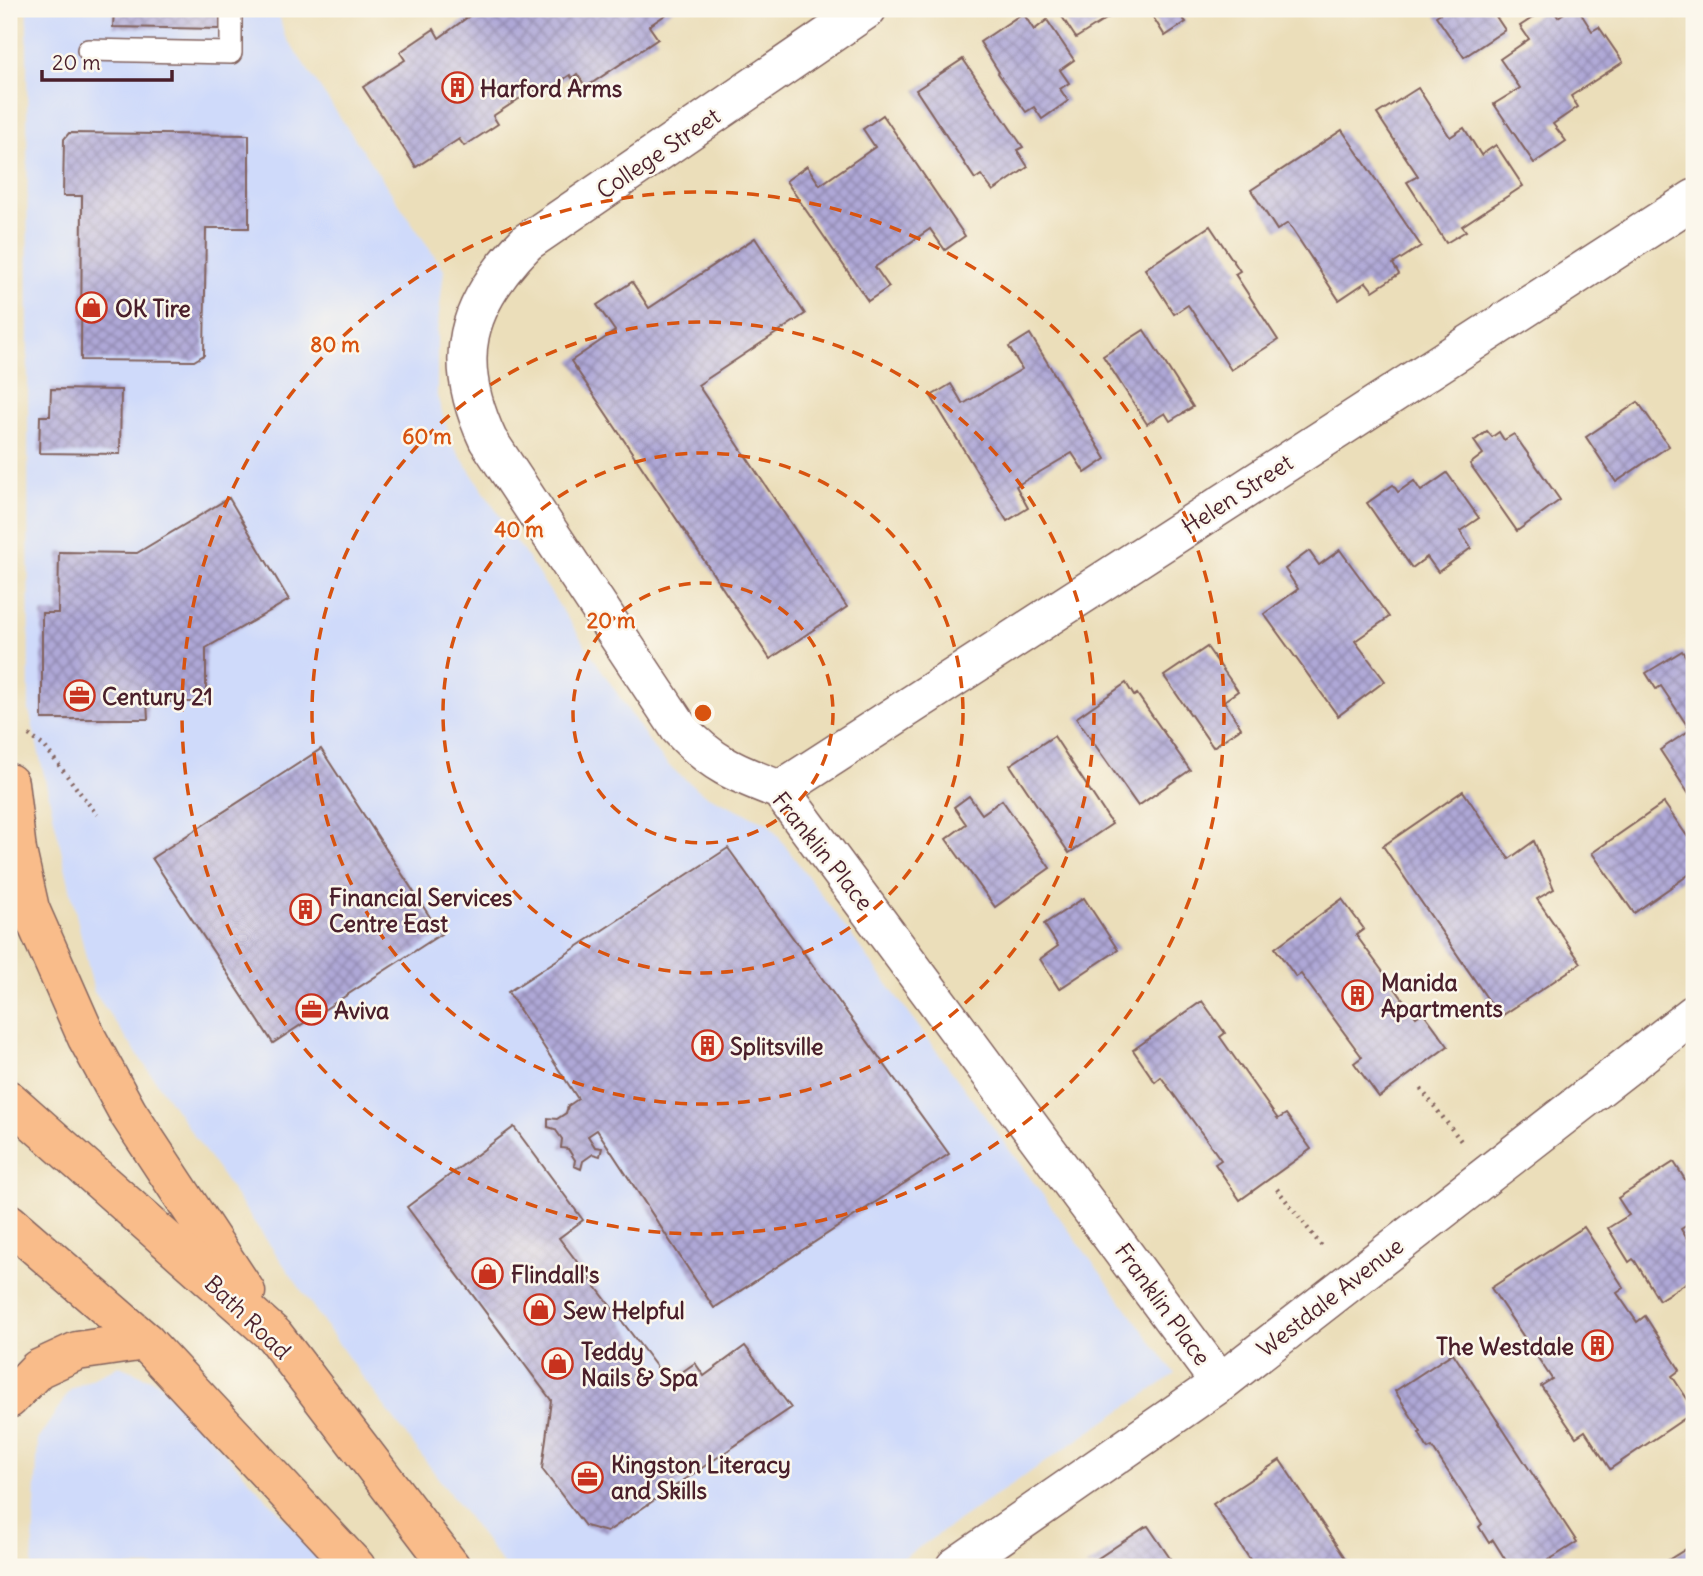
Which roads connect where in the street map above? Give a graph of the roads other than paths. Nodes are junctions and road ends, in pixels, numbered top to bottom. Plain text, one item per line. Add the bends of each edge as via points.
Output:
1 (231, 9) edge
2 (867, 9) edge
3 (88, 50) dead end
4 (1694, 199) edge
5 (473, 321) joint
6 (9, 783) edge
7 (780, 790) junction
8 (1694, 1014) edge
9 (9, 1100) edge
10 (9, 1223) edge
11 (274, 1335) junction
12 (145, 1341) junction
13 (1220, 1382) junction
14 (9, 1399) edge
15 (356, 1567) edge
16 (451, 1567) edge
17 (955, 1567) edge

1 - 3 lane via 231,53
2 - 5 street, College Street via 527,242 497,275
4 - 7 street, Helen Street
5 - 7 street, Franklin Place via 468,381 488,440 679,728 700,751 724,767
6 - 11 main road via 30,909 87,1038 128,1112
7 - 13 street, Franklin Place
8 - 13 street, Westdale Avenue
9 - 11 main road, Bath Road
10 - 12 main road
11 - 16 main road, Bath Road
12 - 14 main road via 77,1351 38,1369
12 - 15 main road
13 - 17 street, Westdale Avenue

